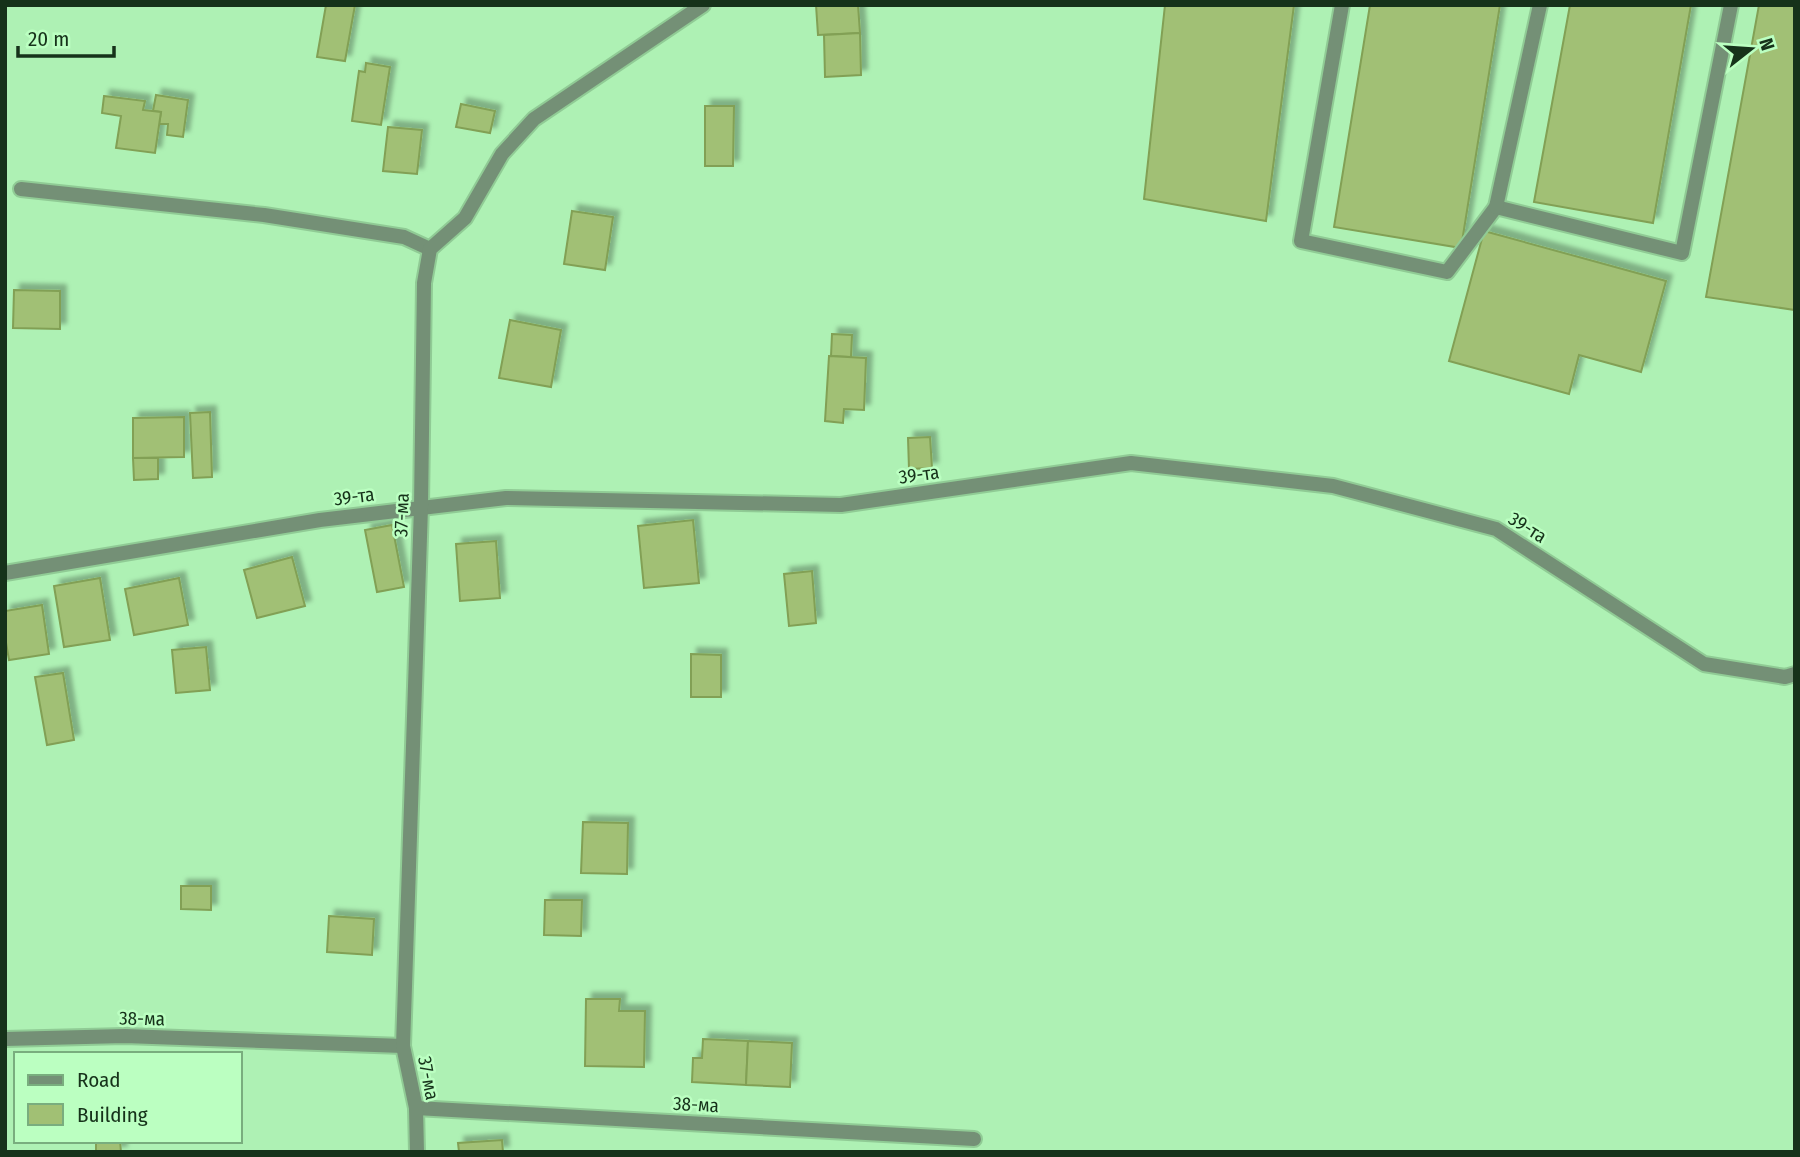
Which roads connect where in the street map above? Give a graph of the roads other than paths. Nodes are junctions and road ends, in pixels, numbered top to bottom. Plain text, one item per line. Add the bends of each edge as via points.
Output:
1 (702, 5) edge
2 (1342, 5) edge
3 (1540, 5) edge
4 (1731, 5) edge
5 (21, 189) dead end
6 (1496, 206) junction
7 (430, 250) junction
8 (421, 507) junction
9 (5, 573) edge
10 (1795, 674) edge
11 (5, 1039) edge
12 (403, 1045) junction
13 (416, 1108) junction
14 (974, 1139) dead end
15 (417, 1152) edge

1 - 7 street via 534,119 502,154 465,218
2 - 6 street via 1301,241 1447,272
3 - 6 street
4 - 6 street via 1682,253
5 - 7 street via 264,215 404,237
7 - 8 street, 37-ма via 424,283
8 - 9 street, 39-та
8 - 10 street, 39-та via 506,498 841,505 1131,463 1333,486 1496,529 1704,664 1785,677
8 - 12 street, 37-ма
11 - 12 street, 38-ма via 125,1036
12 - 13 street, 37-ма
13 - 14 street, 38-ма
13 - 15 street, 37-ма

